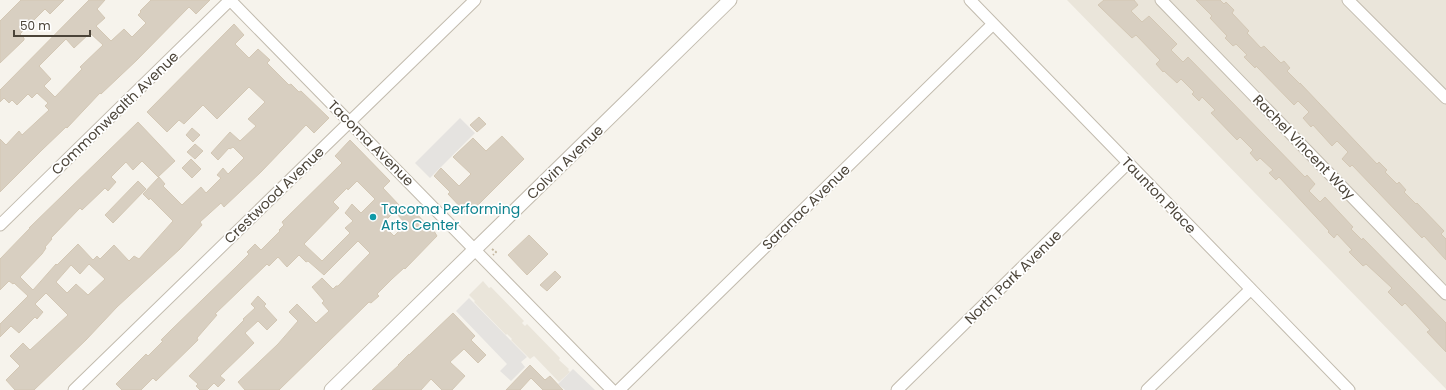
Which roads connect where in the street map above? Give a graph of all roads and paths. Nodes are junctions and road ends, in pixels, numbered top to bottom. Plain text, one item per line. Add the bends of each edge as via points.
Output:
1 (230, 0) edge
2 (475, 0) edge
3 (730, 0) edge
4 (970, 0) edge
5 (1161, 0) edge
6 (1348, 0) edge
7 (993, 24) junction
8 (1446, 98) edge
9 (349, 121) junction
10 (1128, 163) junction
11 (0, 226) edge
12 (491, 248) dead end
13 (475, 249) junction
14 (496, 252) dead end
15 (1251, 289) junction
16 (1446, 294) edge
17 (74, 390) edge
18 (331, 390) edge
19 (612, 390) edge
20 (619, 390) edge
21 (897, 390) edge
22 (1147, 390) edge
23 (1349, 390) edge

1 - 9 street, Tacoma Avenue
1 - 11 street, Commonwealth Avenue
2 - 9 street, Crestwood Avenue
3 - 13 street, Colvin Avenue
4 - 7 street, Taunton Place
5 - 16 street, Rachel Vincent Way
6 - 8 street
7 - 10 street, Taunton Place
7 - 20 street, Saranac Avenue
9 - 13 street, Tacoma Avenue
9 - 17 street, Crestwood Avenue
10 - 15 street, Taunton Place
10 - 21 street, North Park Avenue
12 - 14 path
13 - 18 street, Colvin Avenue
13 - 19 street, Tacoma Avenue
15 - 22 street
15 - 23 street, Taunton Place

